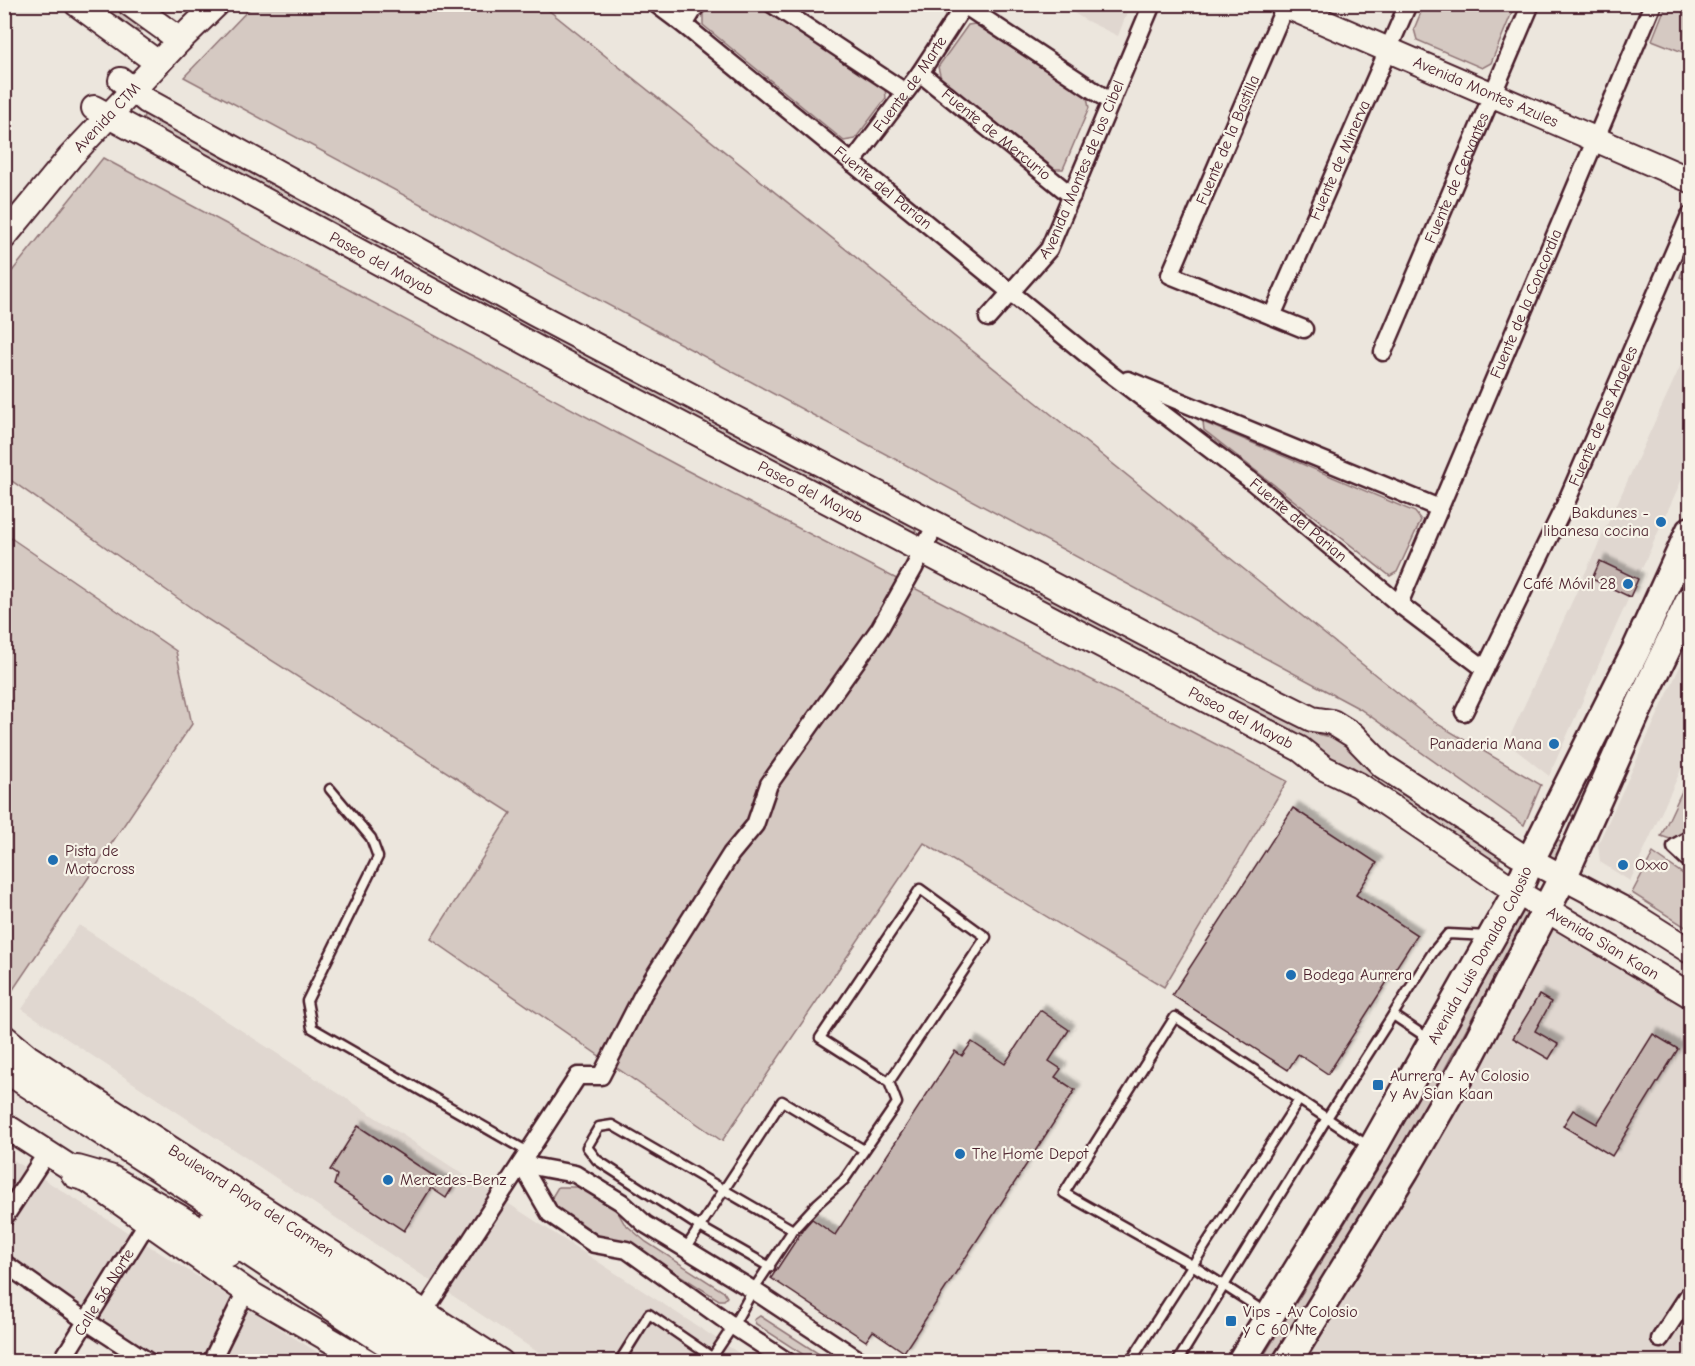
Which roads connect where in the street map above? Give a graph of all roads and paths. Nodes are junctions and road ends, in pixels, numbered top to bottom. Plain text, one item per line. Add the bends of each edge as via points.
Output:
1 (77, 4) edge
2 (130, 4) edge
3 (196, 4) edge
4 (218, 4) edge
5 (656, 4) edge
6 (697, 4) edge
7 (772, 4) edge
8 (1152, 4) edge
9 (1408, 4) edge
10 (1531, 4) edge
11 (1653, 4) edge
12 (964, 5) edge
13 (1285, 5) edge
14 (684, 25) junction
15 (174, 36) junction
16 (1388, 50) junction
17 (152, 59) junction
18 (920, 73) junction
19 (127, 85) junction
20 (905, 92) junction
21 (1492, 95) junction
22 (1111, 102) junction
23 (101, 113) junction
24 (1595, 140) junction
25 (852, 163) junction
26 (1690, 180) edge
27 (1072, 196) junction
28 (4, 213) edge
29 (1690, 215) edge
30 (4, 237) edge
31 (1010, 293) junction
32 (1272, 316) junction
33 (988, 318) dead end
34 (1304, 328) dead end
35 (1383, 352) dead end
36 (1108, 372) junction
37 (1439, 508) junction
38 (936, 524) junction
39 (1690, 531) edge
40 (923, 550) junction
41 (1690, 600) edge
42 (1399, 604) junction
43 (1485, 669) junction
44 (1464, 712) dead end
45 (330, 789) dead end
46 (1683, 843) edge
47 (1690, 860) edge
48 (1530, 861) junction
49 (1563, 878) junction
50 (1517, 892) junction
51 (1546, 908) junction
52 (1658, 931) junction
53 (1492, 936) junction
54 (1690, 951) edge
55 (1639, 964) junction
56 (1690, 996) edge
57 (1393, 1015) junction
58 (4, 1037) edge
59 (1434, 1043) junction
60 (4, 1065) edge
61 (889, 1082) junction
62 (4, 1087) edge
63 (1299, 1100) junction
64 (1327, 1118) junction
65 (4, 1125) edge
66 (1372, 1149) junction
67 (864, 1150) junction
68 (46, 1154) junction
69 (525, 1158) junction
70 (196, 1166) junction
71 (77, 1172) junction
72 (724, 1191) junction
73 (4, 1218) edge
74 (147, 1223) junction
75 (700, 1227) junction
76 (793, 1230) junction
77 (686, 1248) junction
78 (4, 1263) edge
79 (1192, 1265) junction
80 (770, 1268) junction
81 (252, 1281) junction
82 (1224, 1287) junction
83 (753, 1290) junction
84 (1690, 1293) edge
85 (424, 1312) junction
86 (1269, 1315) junction
87 (86, 1321) junction
88 (733, 1326) junction
89 (1660, 1339) dead end
90 (359, 1359) edge
91 (713, 1360) edge
92 (61, 1362) edge
93 (150, 1362) edge
94 (211, 1362) edge
95 (402, 1362) edge
96 (421, 1362) edge
97 (464, 1362) edge
98 (476, 1362) edge
99 (501, 1362) edge
100 (619, 1362) edge
101 (788, 1362) edge
102 (862, 1362) edge
103 (1130, 1362) edge
104 (1177, 1362) edge
105 (1241, 1362) edge
106 (1287, 1362) edge

1 - 17 main road
2 - 15 main road
3 - 15 main road, Avenida CTM
4 - 15 main road, Avenida CTM
5 - 14 street, Fuente del Parian
6 - 14 street
7 - 20 street
8 - 22 street, Avenida Montes de los Cibel
9 - 16 street, Fuente de Minerva
10 - 21 street, Fuente de Cervantes
11 - 24 street, Fuente de la Concordia
12 - 18 street, Fuente de Marte
12 - 22 street
13 - 16 main road, Avenida Montes Azules
13 - 32 street, Fuente de la Bastilla via 1170,275
14 - 25 street, Fuente del Parian
15 - 17 main road, Avenida CTM
16 - 21 main road, Avenida Montes Azules
16 - 32 street, Fuente de Minerva
17 - 19 main road, Avenida CTM
18 - 20 street, Fuente de Marte
18 - 27 street, Fuente de Mercurio
19 - 23 main road, Avenida CTM
19 - 38 main road, Paseo del Mayab via 147,101 535,314
20 - 25 street, Fuente de Marte
21 - 24 main road, Avenida Montes Azules
21 - 35 street, Fuente de Cervantes
22 - 27 street, Avenida Montes de los Cibel
23 - 28 main road, Avenida CTM via 23,189
23 - 30 main road, Avenida CTM
23 - 40 main road, Paseo del Mayab via 583,373
24 - 26 main road, Avenida Montes Azules
24 - 37 street, Fuente de la Concordia
25 - 31 street, Fuente del Parian
27 - 31 street, Avenida Montes de los Cibel via 1049,249
29 - 43 street, Fuente de los Ángeles via 1564,505
31 - 33 street, Avenida Montes de los Cibel
31 - 36 street, Fuente del Parian
32 - 34 street
36 - 37 street, Fuente del Parian
36 - 42 street, Fuente del Parian via 1249,479
37 - 42 street, Fuente de la Concordia
38 - 40 street
38 - 48 main road, Paseo del Mayab via 1224,675 1312,718 1332,722 1353,735 1383,765
39 - 48 main road, Avenida Luis Donaldo Colosio via 1636,650
40 - 50 main road, Paseo del Mayab via 1300,749
40 - 69 street via 880,628 769,784 755,825 731,854 643,994 601,1076 579,1076
41 - 49 main road
42 - 43 street, Fuente del Parian
43 - 44 street, Fuente de los Ángeles
45 - 69 lane via 371,838 378,857 307,1001 312,1028
46 - 47 street
48 - 49 main road
48 - 50 main road, Avenida Luis Donaldo Colosio
49 - 51 main road
49 - 52 main road
50 - 51 main road, Avenida Sian Kaan
50 - 53 main road, Avenida Luis Donaldo Colosio
51 - 55 main road, Avenida Sian Kaan
51 - 106 main road via 1465,1066
52 - 54 main road
52 - 55 main road
53 - 57 lane via 1448,934
53 - 59 main road, Avenida Luis Donaldo Colosio
55 - 56 main road, Avenida Sian Kaan
57 - 59 lane
57 - 64 lane
58 - 70 main road, Boulevard Playa del Carmen via 28,1057
59 - 66 main road, Avenida Luis Donaldo Colosio
60 - 97 highway
61 - 61 lane via 820,1038 920,889 986,937
61 - 67 lane via 897,1103
62 - 96 highway
63 - 64 lane
63 - 79 lane
63 - 79 lane via 1175,1017 1064,1192
64 - 66 lane
64 - 82 lane
65 - 68 main road
66 - 86 main road, Avenida Luis Donaldo Colosio
67 - 72 lane via 782,1101
67 - 76 lane via 844,1180
68 - 71 main road
68 - 73 street
69 - 77 street via 575,1173 621,1202 645,1224
69 - 85 street
69 - 88 street via 550,1214 594,1244 627,1250
70 - 85 main road, Boulevard Playa del Carmen
70 - 98 highway
71 - 74 main road
71 - 81 highway via 109,1181 175,1219
72 - 75 lane
72 - 75 lane via 612,1125 599,1127 587,1147 597,1160
72 - 76 lane
74 - 81 main road
74 - 87 street, Calle 56 Norte
75 - 77 lane
75 - 80 lane
76 - 80 lane
77 - 83 street
78 - 87 street
79 - 82 lane
79 - 103 lane
80 - 83 lane
81 - 90 main road
81 - 94 street
81 - 95 highway
82 - 86 lane
82 - 104 lane
83 - 88 lane
83 - 102 street
84 - 89 street
85 - 99 main road, Boulevard Playa del Carmen
86 - 105 main road, Avenida Luis Donaldo Colosio
87 - 92 street, Calle 56 Norte
87 - 93 street
88 - 91 lane
88 - 101 street
91 - 100 lane via 650,1314

